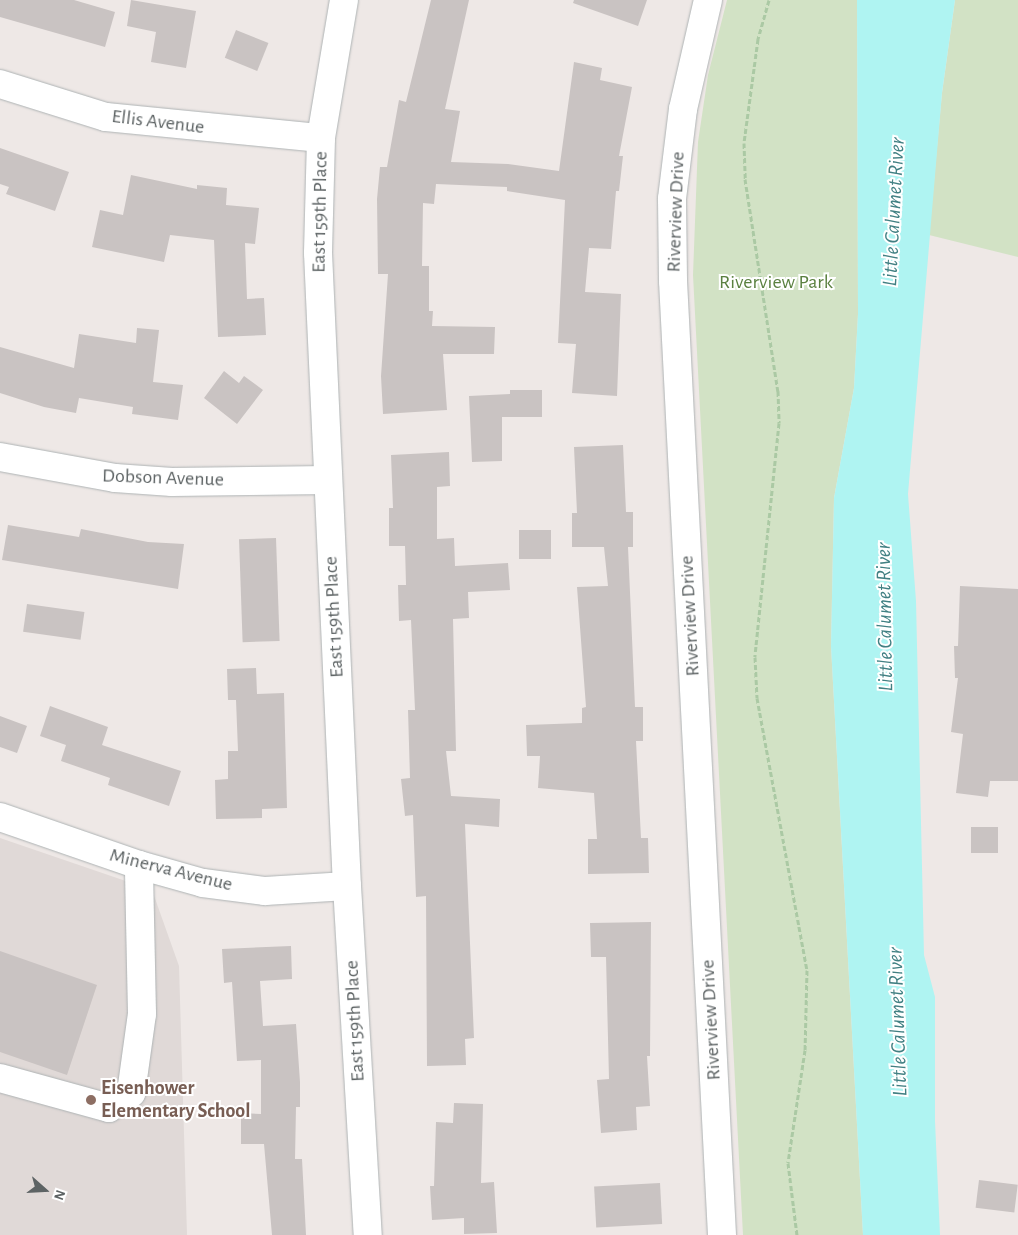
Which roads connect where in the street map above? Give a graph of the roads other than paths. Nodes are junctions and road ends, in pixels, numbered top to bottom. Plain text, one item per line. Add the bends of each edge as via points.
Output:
1 (344, 0) edge
2 (708, 0) edge
3 (0, 84) edge
4 (321, 138) junction
5 (0, 457) edge
6 (328, 480) junction
7 (0, 818) edge
8 (139, 865) junction
9 (347, 886) junction
10 (0, 1078) edge
11 (368, 1235) edge
12 (722, 1235) edge

1 - 4 street, East 159th Place
2 - 12 street, Riverview Drive via 683,109 672,199 673,272
3 - 4 street, Ellis Avenue via 106,117
4 - 6 street, East 159th Place via 318,253
5 - 6 street, Dobson Avenue via 115,478 172,482
6 - 9 street, East 159th Place
7 - 8 street, Minerva Avenue
8 - 9 street, Minerva Avenue via 204,883 265,891
8 - 10 street via 142,1014 131,1093 109,1108
9 - 11 street, East 159th Place

